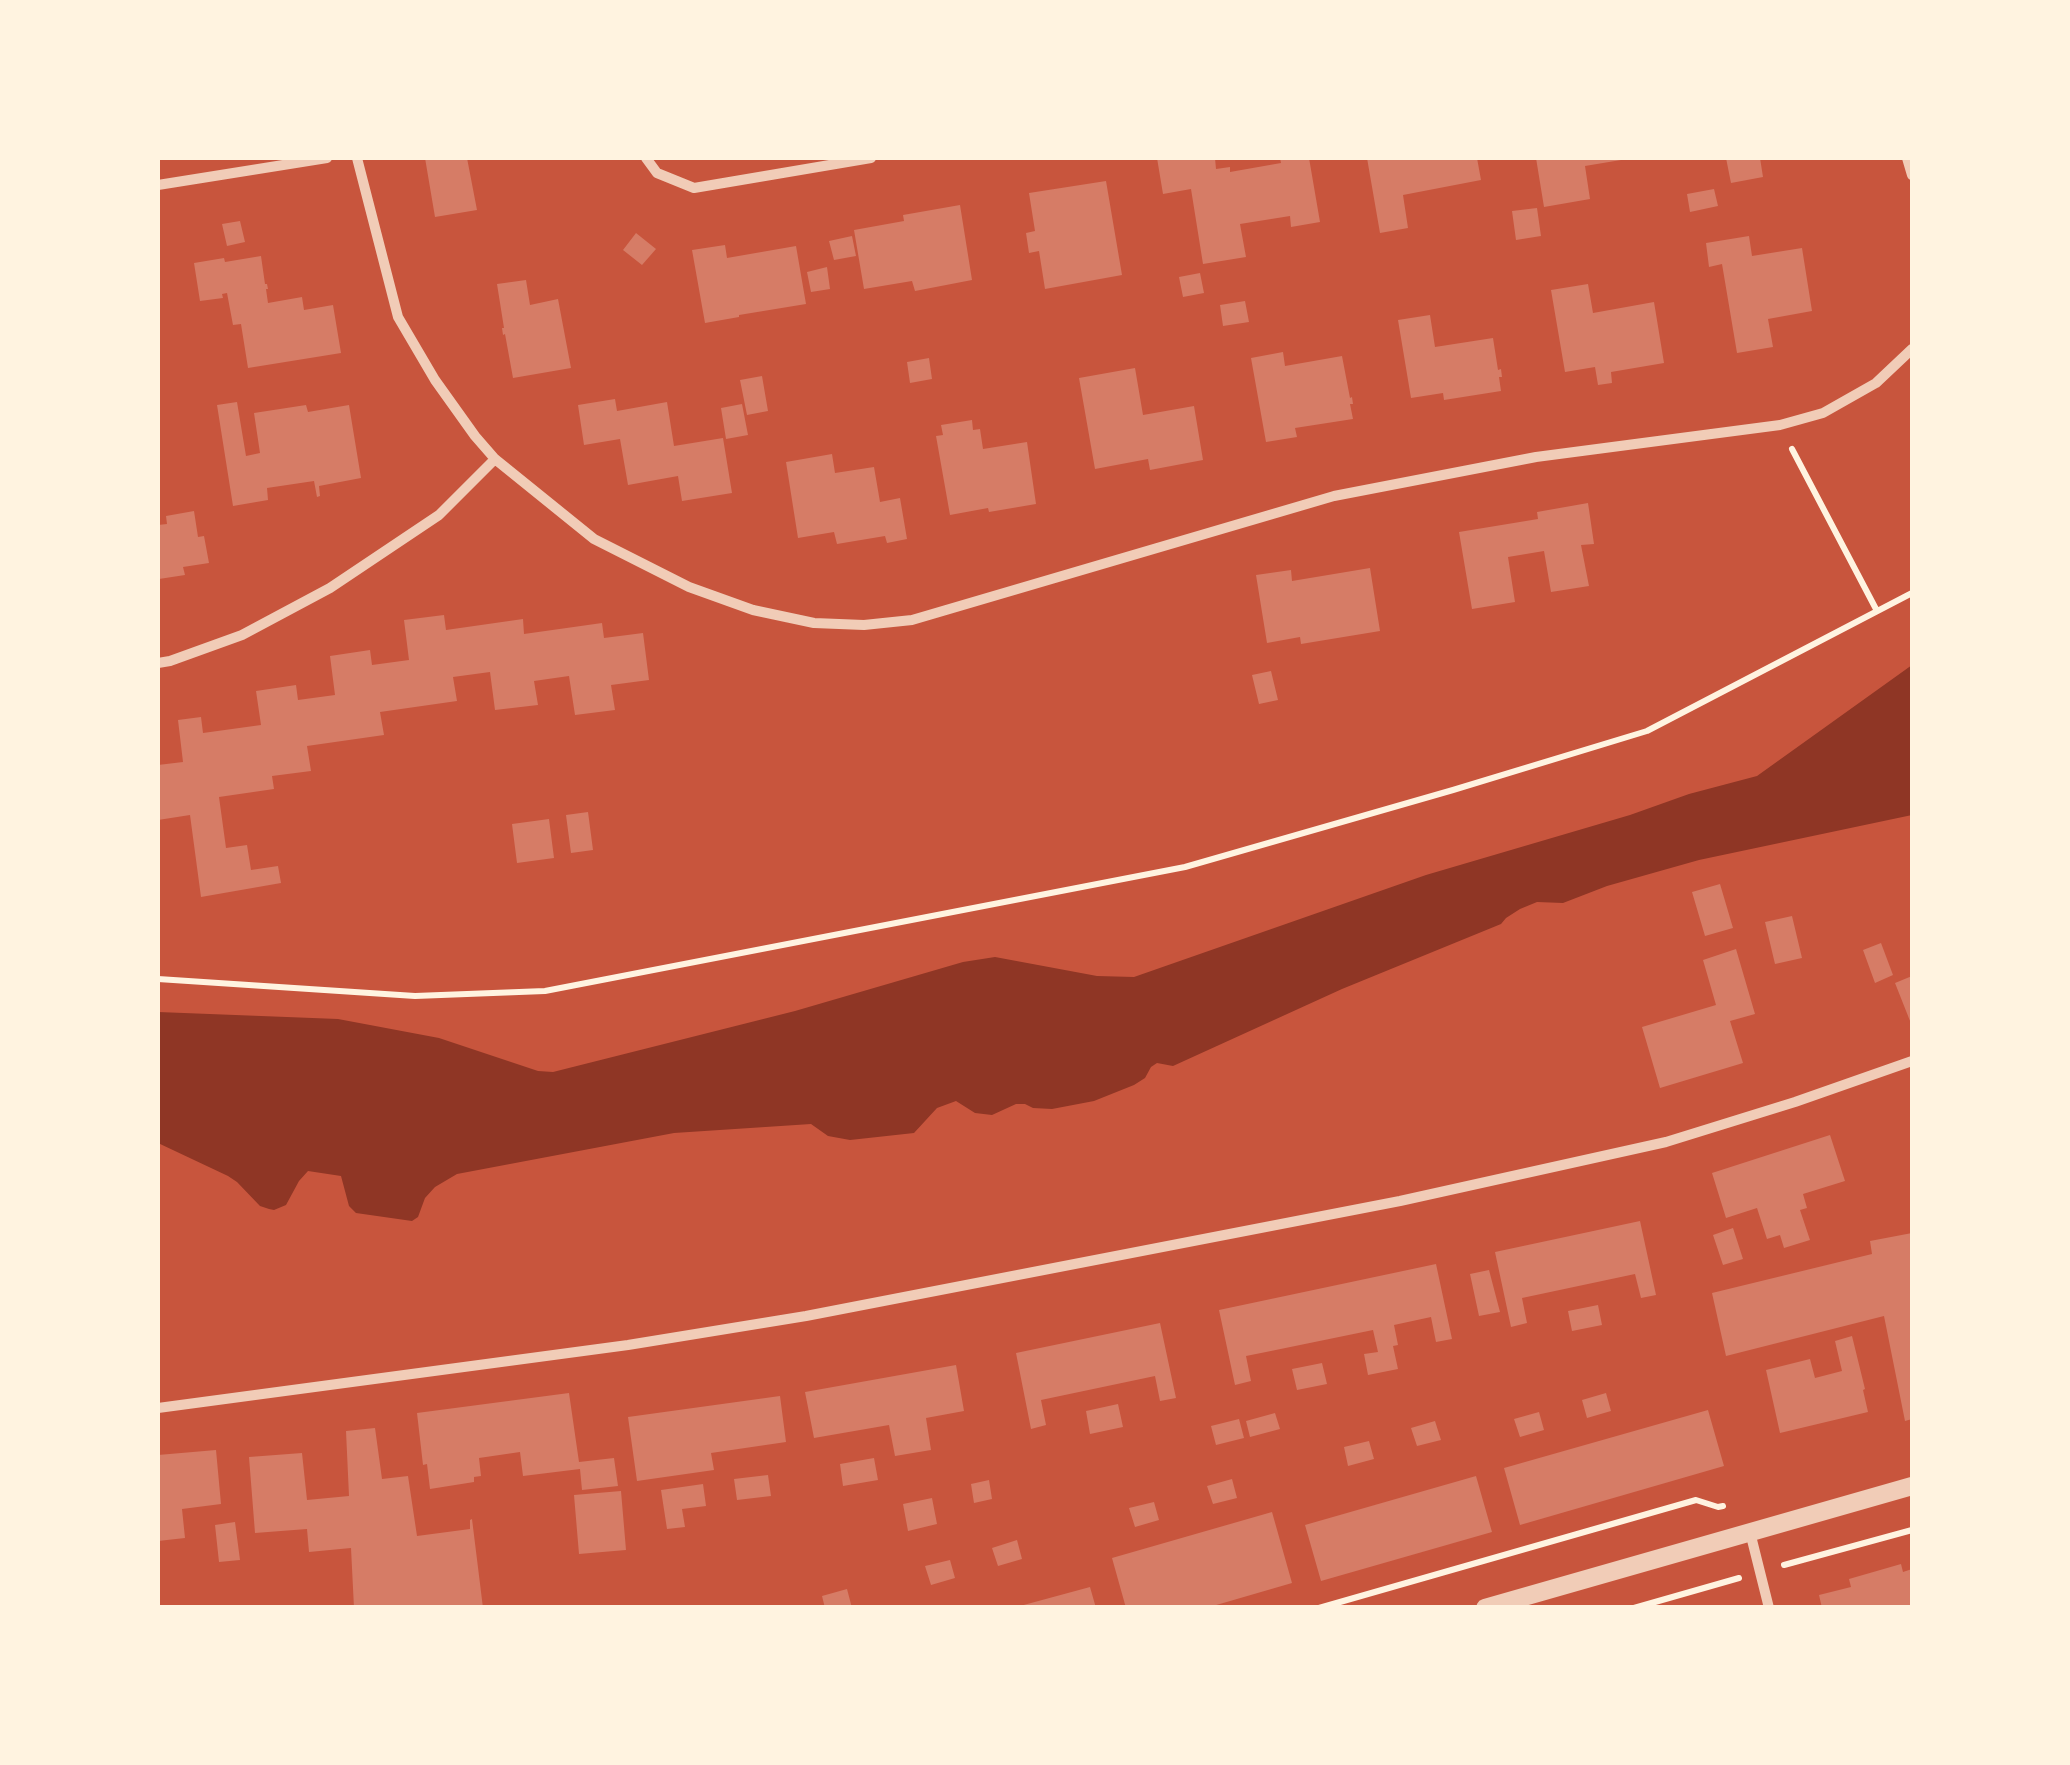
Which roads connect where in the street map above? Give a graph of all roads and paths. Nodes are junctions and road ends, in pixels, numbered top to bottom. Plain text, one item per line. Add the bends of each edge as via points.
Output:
1 (327, 158) edge
2 (357, 158) edge
3 (646, 158) edge
4 (872, 158) edge
5 (1907, 158) edge
6 (1912, 175) edge
7 (158, 186) edge
8 (1912, 349) edge
9 (1780, 424) junction
10 (495, 459) junction
11 (1912, 593) edge
12 (1877, 612) junction
13 (158, 662) edge
14 (158, 979) edge
15 (1912, 1061) edge
16 (158, 1408) edge
17 (1912, 1486) edge
18 (1730, 1504) dead end
19 (1750, 1532) junction
20 (1320, 1608) edge
21 (1486, 1608) edge
22 (1769, 1608) edge

1 - 7 street
2 - 10 street via 398,317
3 - 4 street via 657,173 694,188
5 - 6 street
8 - 9 street via 1876,383 1836,406
9 - 10 street via 1536,458 1334,496 912,620 864,624 814,623 688,587 594,539
9 - 12 path
10 - 13 street via 439,514 330,588 242,636
11 - 12 path
12 - 14 path via 1647,731 1184,867 545,991 415,996
15 - 16 street via 1666,1142 1400,1201 788,1319
17 - 19 street
18 - 20 path via 1696,1500
19 - 21 street
19 - 22 street

